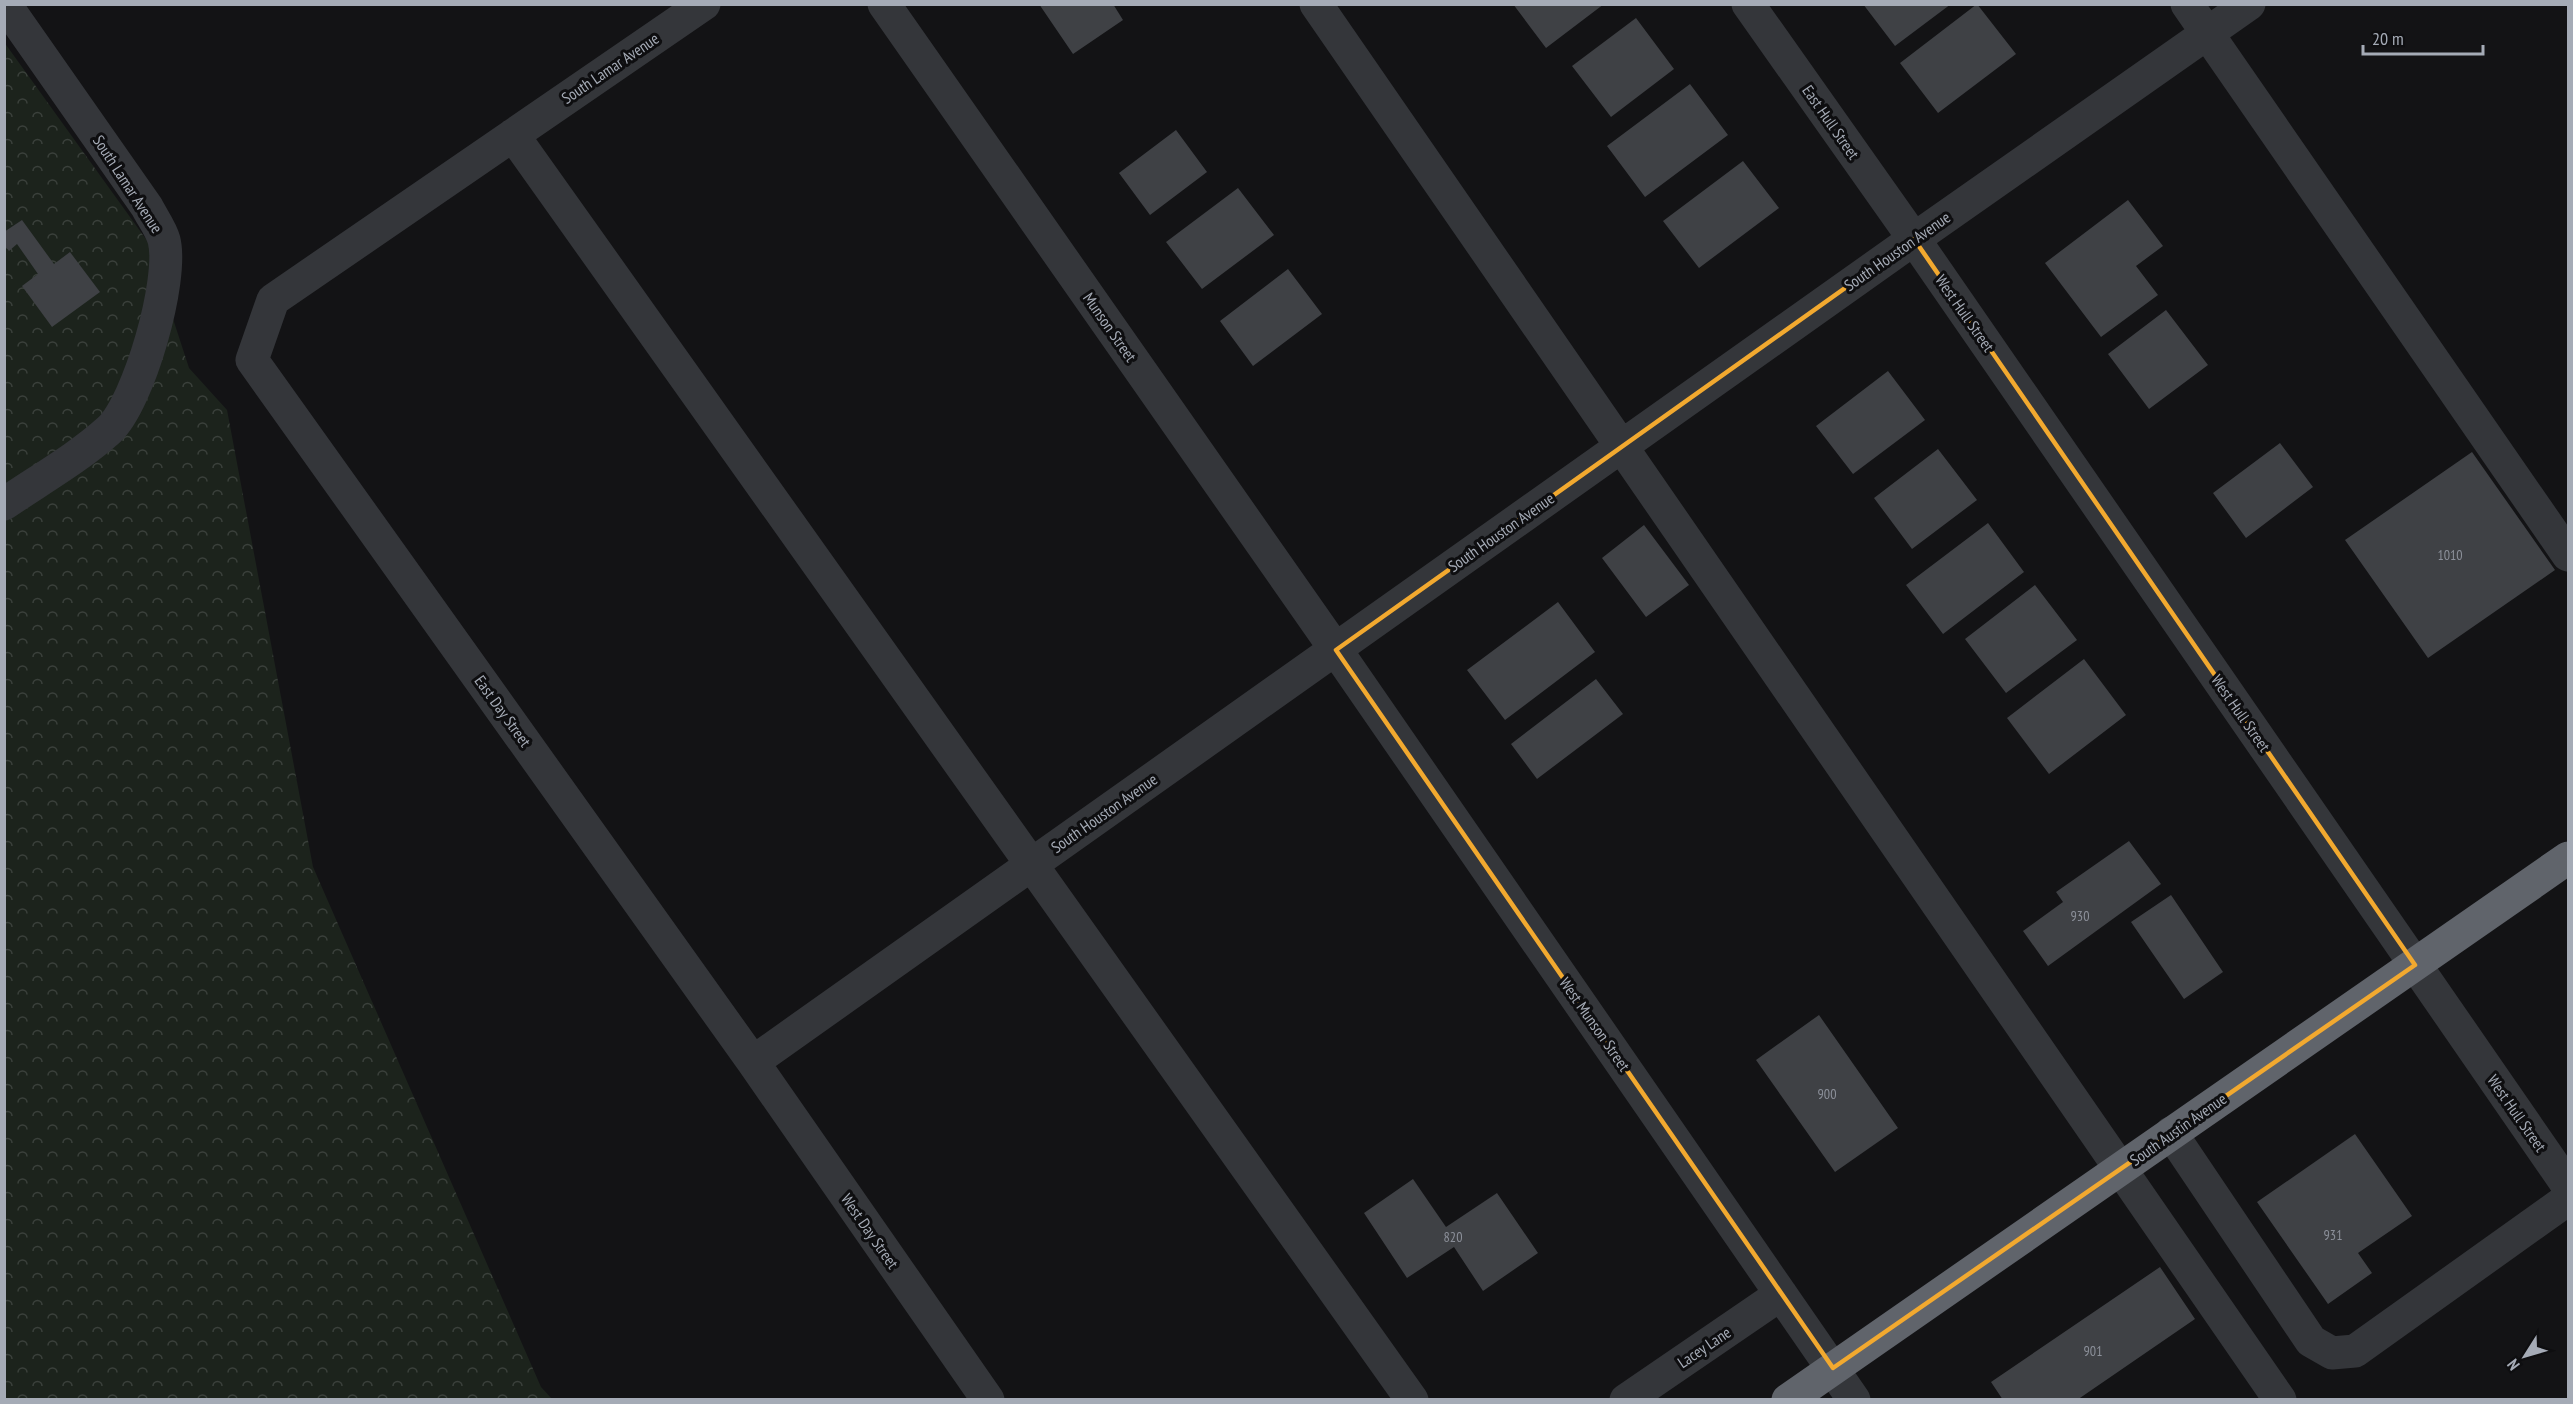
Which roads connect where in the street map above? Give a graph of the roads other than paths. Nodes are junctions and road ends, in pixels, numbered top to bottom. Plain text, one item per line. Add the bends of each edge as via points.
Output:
1 (5, 4) edge
2 (704, 4) edge
3 (884, 4) edge
4 (1316, 4) edge
5 (1748, 4) edge
6 (2187, 4) edge
7 (2249, 4) edge
8 (2207, 34) junction
9 (513, 135) junction
10 (1914, 239) junction
11 (252, 360) joint
12 (1622, 447) junction
13 (4, 504) edge
14 (2568, 555) edge
15 (1336, 650) junction
16 (2568, 858) edge
17 (1032, 864) junction
18 (2415, 965) junction
19 (753, 1062) junction
20 (2171, 1133) junction
21 (2120, 1169) junction
22 (2568, 1186) edge
23 (2568, 1199) edge
24 (1782, 1294) junction
25 (1833, 1368) junction
26 (988, 1400) edge
27 (1412, 1400) edge
28 (1626, 1400) edge
29 (1788, 1400) edge
30 (1854, 1400) edge
31 (2280, 1400) edge

1 - 13 street, South Lamar Avenue via 147,207 164,240 165,270 154,330 134,394 111,428
2 - 9 street, South Lamar Avenue
3 - 15 street, Munson Street
4 - 12 street
5 - 10 street, East Hull Street
6 - 8 street
7 - 8 street, South Houston Avenue
8 - 10 street, South Houston Avenue
8 - 14 street
9 - 11 street, South Lamar Avenue via 273,300
9 - 17 street
10 - 12 street, South Houston Avenue
10 - 18 street, West Hull Street
11 - 19 street, East Day Street
12 - 15 street, South Houston Avenue
12 - 21 street
15 - 17 street, South Houston Avenue
15 - 24 street, West Munson Street
16 - 18 highway, South Austin Avenue
17 - 19 street, South Houston Avenue
17 - 27 street
18 - 20 highway, South Austin Avenue
18 - 22 street, West Hull Street
19 - 26 street, West Day Street
20 - 21 highway, South Austin Avenue
20 - 23 street via 2311,1341 2332,1353 2355,1351
21 - 25 highway, South Austin Avenue
21 - 31 street
24 - 25 street, West Munson Street
24 - 28 street, Lacey Lane
25 - 29 highway, South Austin Avenue
25 - 30 street, West Munson Street

